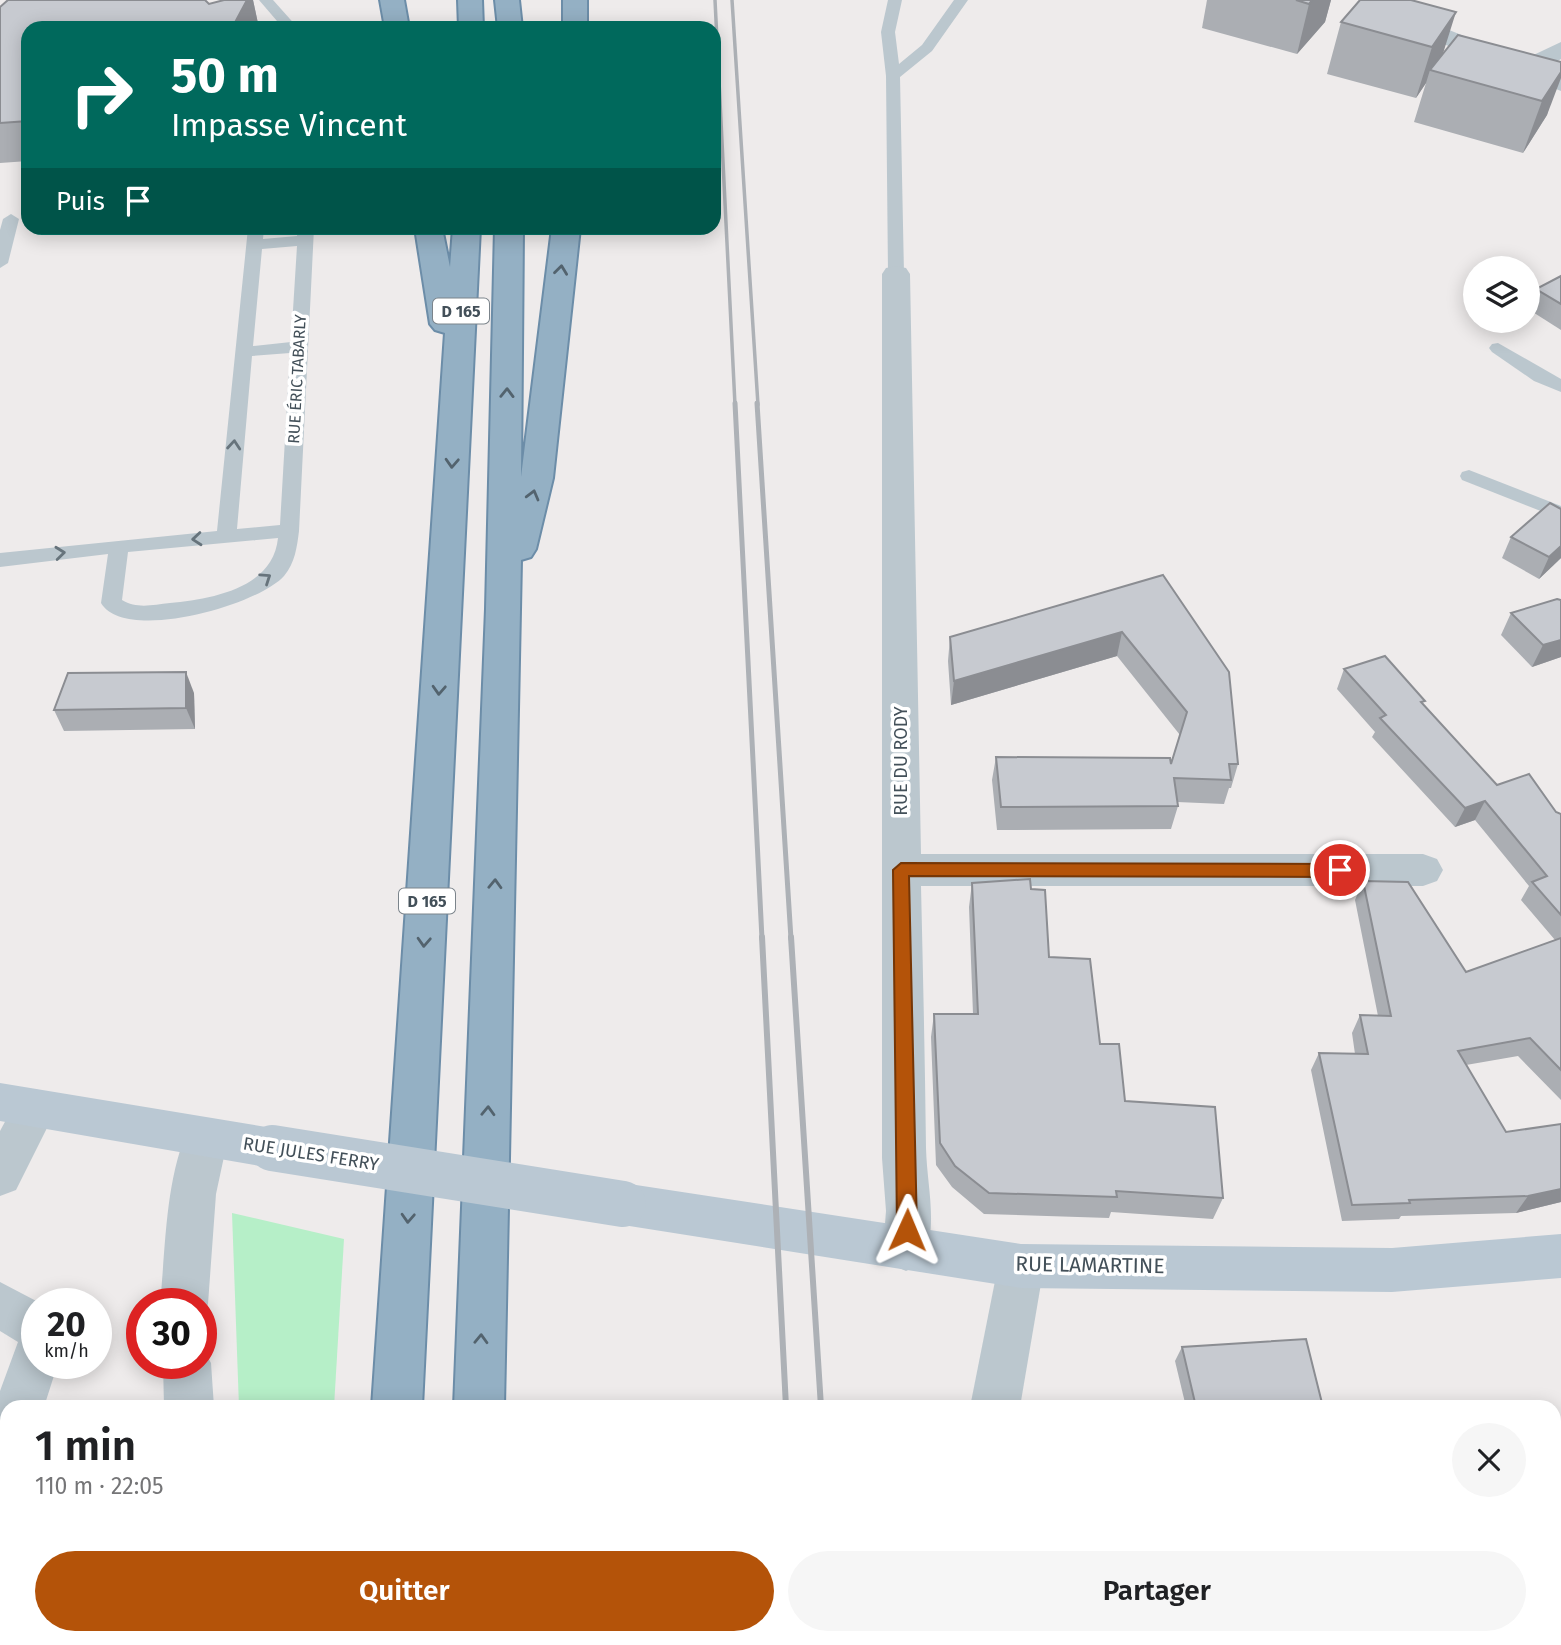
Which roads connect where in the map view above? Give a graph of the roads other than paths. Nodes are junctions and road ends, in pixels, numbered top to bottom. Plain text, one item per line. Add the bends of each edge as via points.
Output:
1 (266, 0) edge
2 (392, 0) edge
3 (470, 0) edge
4 (507, 0) edge
5 (575, 0) edge
6 (895, 0) edge
7 (961, 0) edge
8 (1389, 0) edge
9 (285, 21) edge
10 (396, 21) edge
11 (471, 21) edge
12 (509, 21) edge
13 (575, 21) edge
14 (1561, 48) edge
15 (1525, 69) junction
16 (893, 76) junction
17 (1561, 84) edge
18 (11, 219) dead end
19 (280, 235) edge
20 (306, 235) edge
21 (430, 235) edge
22 (466, 235) edge
23 (509, 235) edge
24 (565, 235) edge
25 (255, 236) edge
26 (0, 263) edge
27 (896, 274) joint
28 (299, 347) junction
29 (1498, 348) dead end
30 (243, 352) junction
31 (1561, 386) edge
32 (456, 395) junction
33 (1469, 476) dead end
34 (1561, 513) edge
35 (289, 531) junction
36 (226, 537) junction
37 (119, 546) junction
38 (0, 560) edge
39 (503, 609) junction
40 (901, 870) junction
41 (1423, 870) dead end
42 (18, 1105) edge
43 (206, 1138) junction
44 (0, 1176) edge
45 (623, 1204) joint
46 (906, 1248) junction
47 (1561, 1256) edge
48 (1021, 1266) junction
49 (185, 1288) edge
50 (0, 1305) edge
51 (21, 1317) edge
52 (29, 1379) edge
53 (187, 1379) edge
54 (21, 1400) edge
55 (188, 1400) edge
56 (397, 1400) edge
57 (479, 1400) edge
58 (996, 1400) edge

1 - 9 lane
2 - 10 highway
3 - 11 highway
4 - 12 highway
5 - 13 highway
6 - 16 lane via 888,32
7 - 16 lane via 927,48
8 - 15 street via 1419,26
14 - 15 street
15 - 17 street
16 - 27 lane
18 - 26 lane
19 - 25 lane
20 - 28 lane, RUE ÉRIC TABARLY
21 - 32 highway
22 - 32 highway, D 165
39 -> 23 highway, D 165
39 -> 24 highway via 537,478
25 - 30 lane
27 - 40 street, RUE DU RODY
28 - 30 lane
28 - 35 lane, RUE ÉRIC TABARLY
29 - 31 lane
36 -> 30 lane
32 -> 56 highway, D 165
33 - 34 lane
35 - 36 lane
37 -> 35 lane, RUE ÉRIC TABARLY via 111,603 130,614 209,606 239,596 276,572 287,552
36 -> 37 lane
38 -> 37 lane
57 -> 39 highway, D 165
40 - 41 street
40 - 46 street, RUE DU RODY
42 - 43 main road, RUE JULES FERRY
42 - 44 street
43 - 45 main road, RUE JULES FERRY, bridge
43 - 49 street via 192,1194
45 - 46 main road, RUE LAMARTINE
46 - 48 main road, RUE LAMARTINE
47 - 48 main road, RUE LAMARTINE via 1392,1270
48 - 58 street
50 - 51 street
52 - 54 street
53 - 55 street

